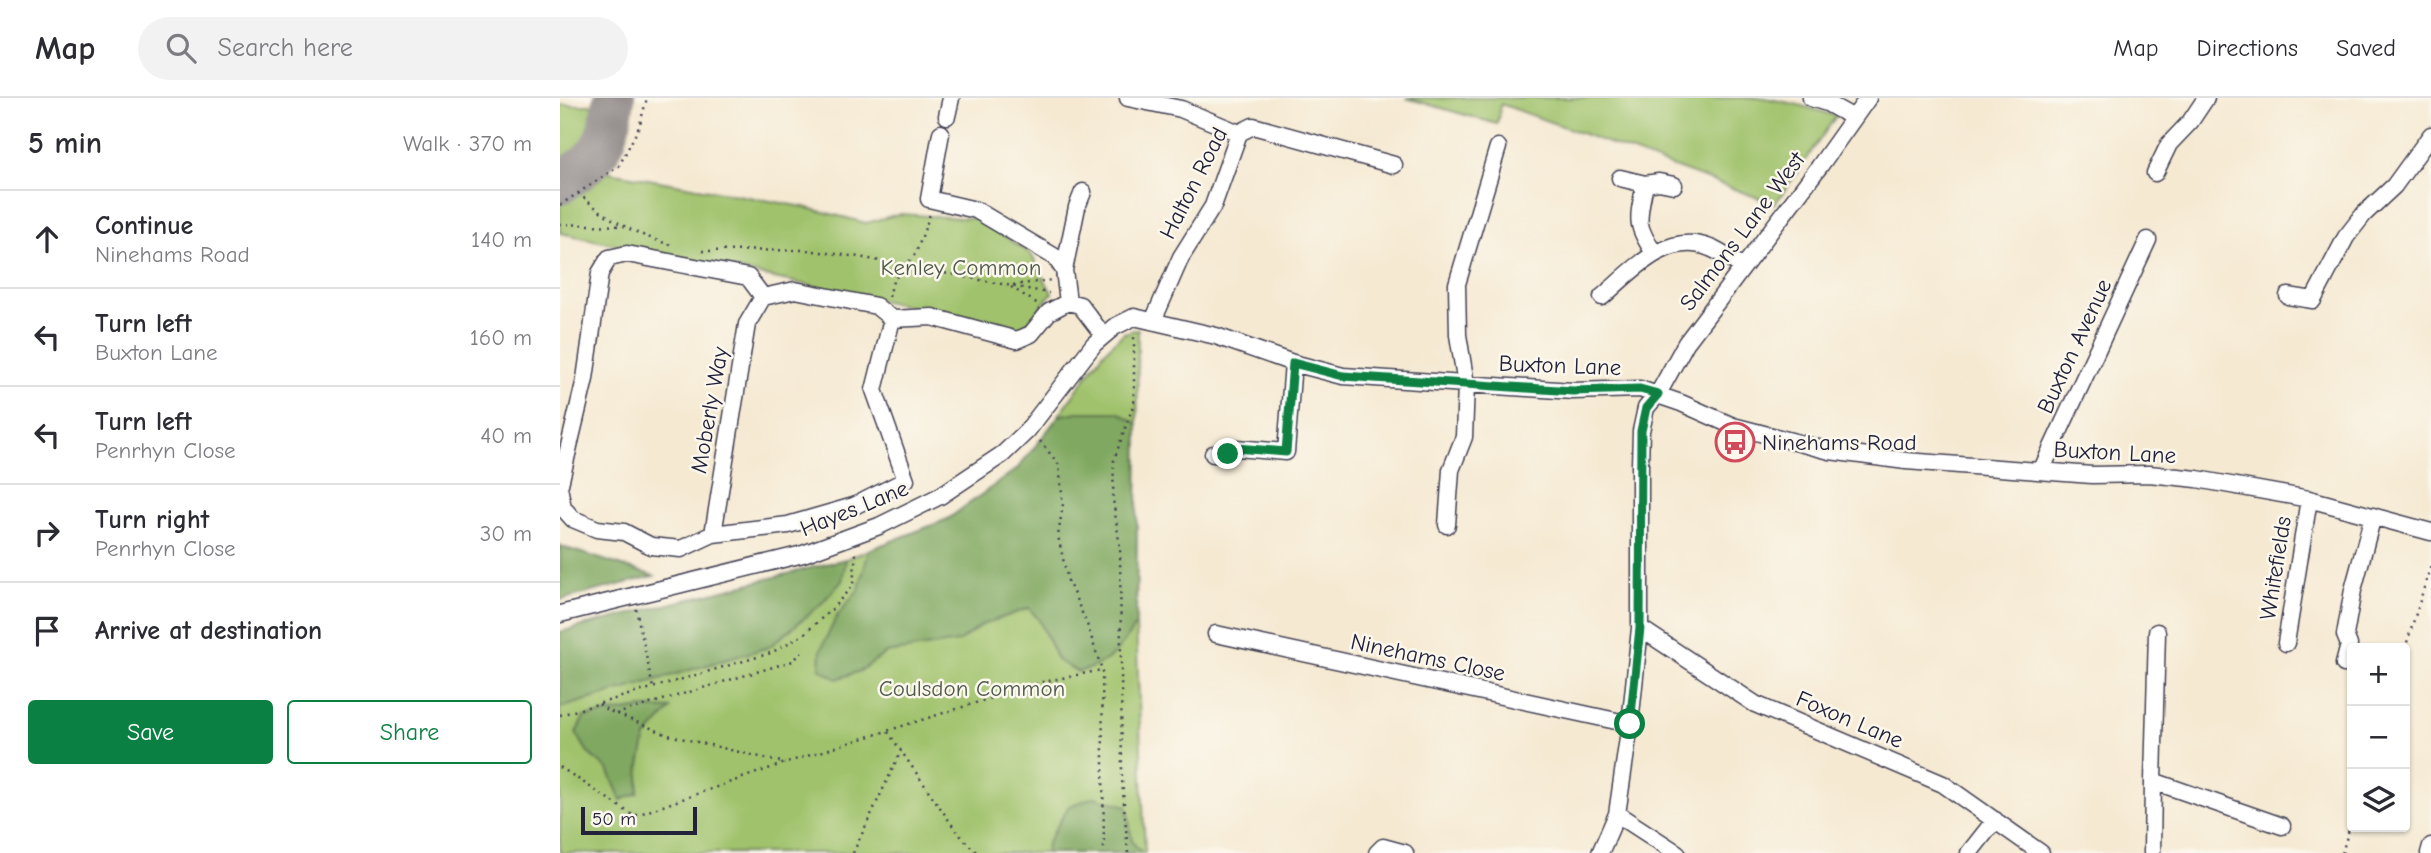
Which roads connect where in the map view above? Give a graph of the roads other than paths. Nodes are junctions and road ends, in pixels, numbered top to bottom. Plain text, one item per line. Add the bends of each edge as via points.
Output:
1 (951, 98) edge
2 (1128, 98) edge
3 (1811, 98) edge
4 (1868, 98) edge
5 (2206, 98) edge
6 (947, 116) dead end
7 (1852, 117) junction
8 (941, 133) dead end
9 (1239, 133) junction
10 (2431, 135) edge
11 (1498, 147) dead end
12 (1394, 165) dead end
13 (2155, 173) dead end
14 (1620, 178) dead end
15 (1645, 184) junction
16 (1674, 185) dead end
17 (1083, 192) dead end
18 (2148, 240) dead end
19 (1655, 254) junction
20 (1743, 267) junction
21 (1066, 275) junction
22 (2288, 296) dead end
23 (763, 297) junction
24 (1602, 297) dead end
25 (1068, 302) junction
26 (892, 319) junction
27 (1153, 321) junction
28 (1103, 335) junction
29 (1293, 363) junction
30 (1466, 384) junction
31 (1658, 394) junction
32 (1213, 454) dead end
33 (2041, 471) junction
34 (560, 484) edge
35 (560, 492) edge
36 (2309, 499) junction
37 (2373, 516) junction
38 (1447, 525) dead end
39 (2431, 532) edge
40 (713, 534) junction
41 (560, 614) edge
42 (1640, 628) junction
43 (2157, 632) dead end
44 (1216, 634) dead end
45 (2286, 643) dead end
46 (2342, 663) edge
47 (1630, 724) junction
48 (2153, 781) junction
49 (1617, 814) junction
50 (1995, 820) junction
51 (2282, 826) dead end
52 (2431, 846) edge
53 (1377, 853) edge
54 (1405, 853) edge
55 (1600, 853) edge
56 (1677, 853) edge
57 (1969, 853) edge
58 (2041, 853) edge
59 (2152, 853) edge
60 (2429, 853) edge

1 - 6 street
2 - 9 street via 1181,109
3 - 7 street
4 - 7 street, Salmons Lane West
5 - 13 street via 2169,144
7 - 20 street, Salmons Lane West
8 - 21 street via 929,200 975,210 1055,257
9 - 12 street, Halton Road via 1253,126
9 - 27 street, Halton Road via 1213,205 1181,257
10 - 22 street via 2394,186 2346,237 2313,300
11 - 30 street via 1457,284 1458,335
14 - 15 street
15 - 16 street
15 - 19 street via 1640,230
17 - 21 street
18 - 33 street, Buxton Avenue
19 - 20 street via 1667,247 1709,247
19 - 24 street
20 - 31 street, Salmons Lane West via 1686,343
21 - 25 street
23 - 26 street via 795,290 876,306
23 - 34 street via 748,277 627,254 609,258 600,273 585,379
23 - 40 street, Moberly Way via 747,324
25 - 26 street via 1049,312 1031,334 1017,340 932,317
25 - 28 street via 1080,305
26 - 40 street via 874,390 906,480 854,506 788,525
27 - 28 street, Buxton Lane via 1133,317
27 - 29 street, Buxton Lane via 1216,336
28 - 41 street, Hayes Lane via 1003,454 940,496 850,538 767,564
29 - 30 street, Buxton Lane via 1343,376
29 - 32 street via 1286,452 1236,448 1228,454
30 - 31 street, Buxton Lane via 1573,391 1640,389
30 - 38 street via 1464,437 1451,470
31 - 33 street, Buxton Lane via 1732,426 1829,451
31 - 42 street via 1646,408 1641,431
33 - 36 street, Buxton Lane via 2197,479
35 - 40 street via 563,509 573,519 651,546 681,549
36 - 37 street, Buxton Lane
36 - 45 street, Whitefields
37 - 39 street, Buxton Lane
37 - 46 street via 2353,590 2345,635 2349,645
42 - 47 street
42 - 50 street, Foxon Lane via 1755,704 1943,784
43 - 48 street
44 - 47 street, Ninehams Close
47 - 49 street
48 - 51 street
48 - 59 street
49 - 55 street
49 - 56 street
50 - 57 street
50 - 58 street, Foxon Lane
52 - 60 street
53 - 54 street via 1383,847

